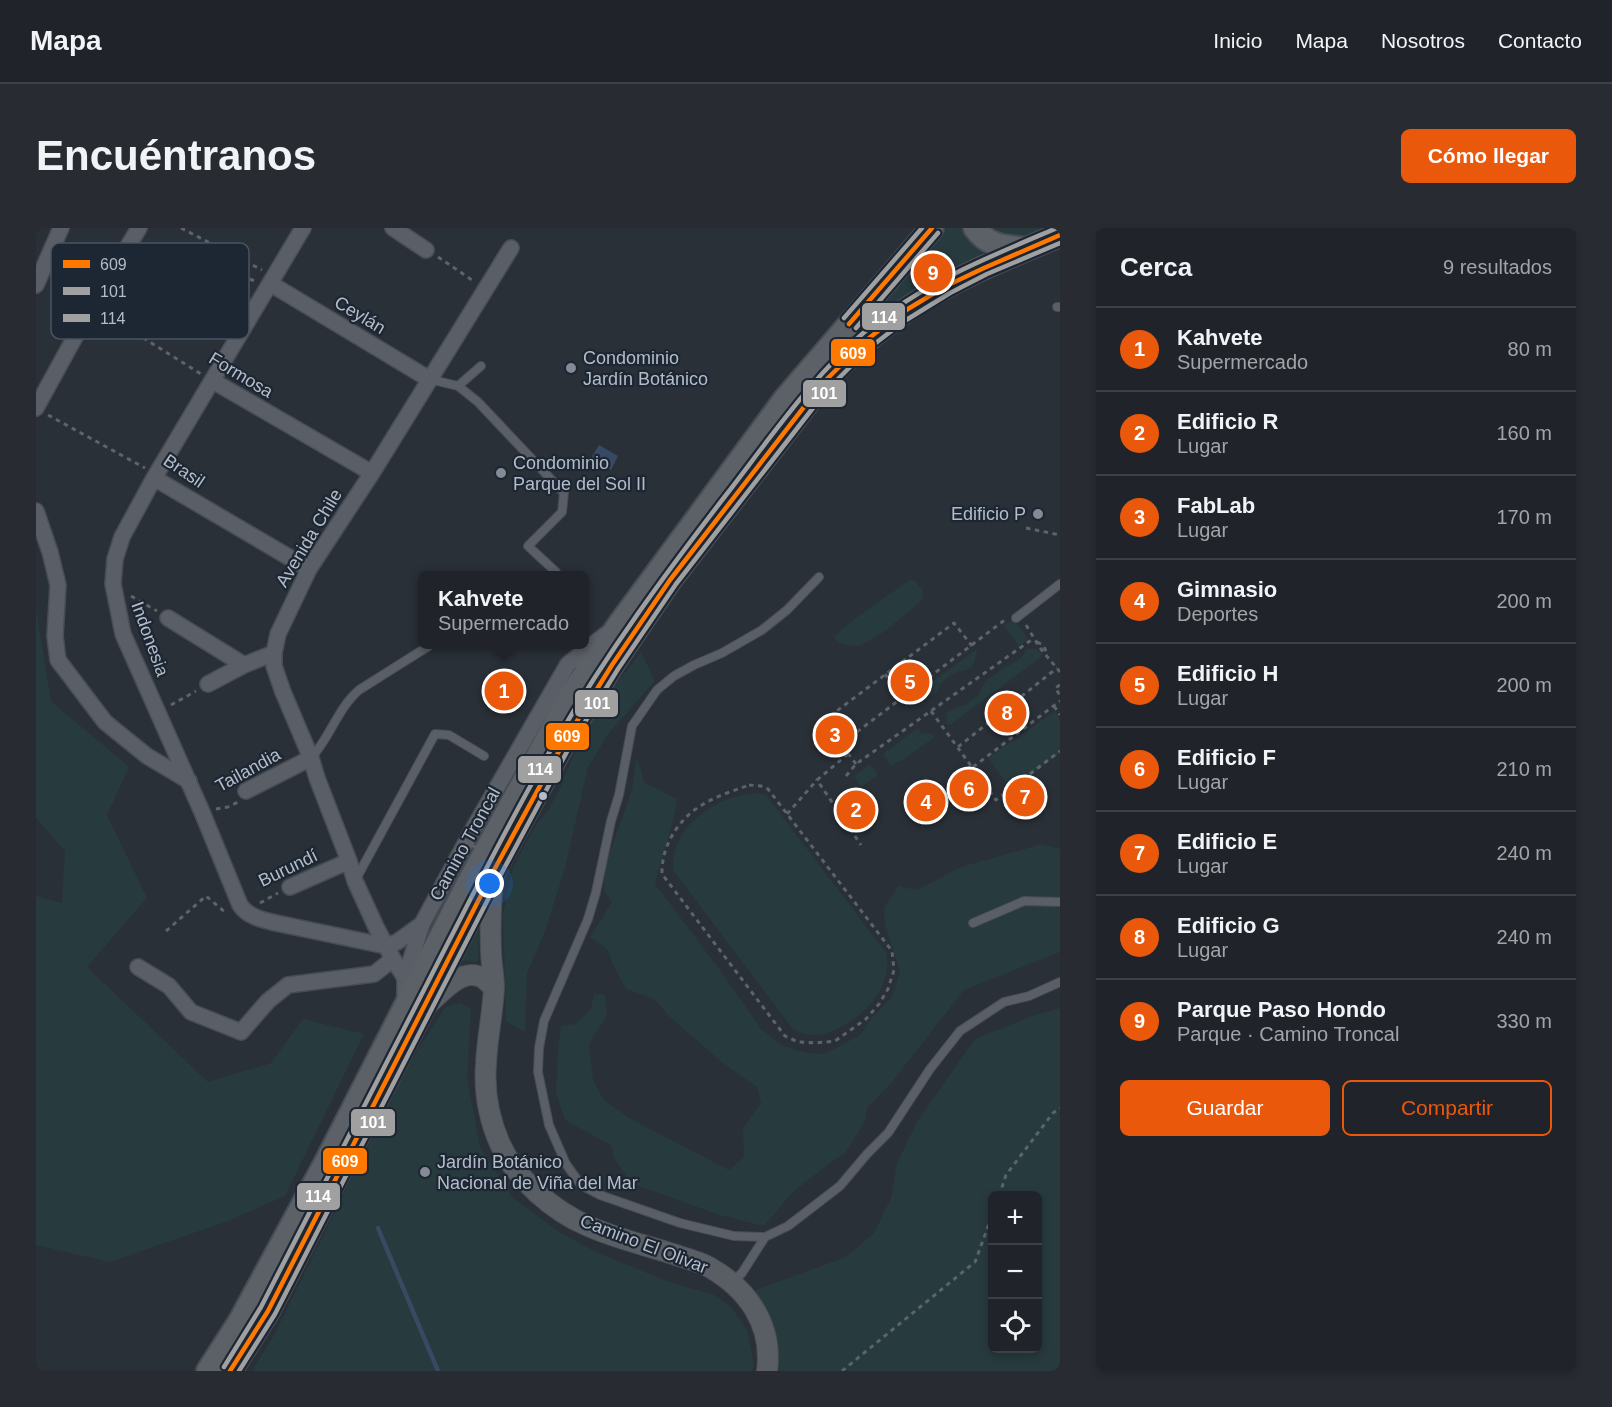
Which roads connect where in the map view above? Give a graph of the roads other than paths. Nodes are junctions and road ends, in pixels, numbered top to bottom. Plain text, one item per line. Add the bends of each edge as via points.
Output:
1 (61, 228) edge
2 (139, 228) edge
3 (303, 228) edge
4 (393, 228) edge
5 (933, 228) edge
6 (975, 228) edge
7 (1060, 235) edge
8 (54, 243) edge
9 (130, 243) edge
10 (511, 248) dead end
11 (1028, 249) junction
12 (426, 250) road end
13 (51, 251) edge
14 (271, 284) junction
15 (36, 285) edge
16 (249, 321) edge
17 (76, 339) edge
18 (238, 339) edge
19 (481, 366) dead end
20 (429, 379) junction
21 (213, 381) junction
22 (458, 386) junction
23 (41, 411) edge
24 (372, 473) junction
25 (154, 478) junction
26 (36, 511) edge
27 (309, 569) junction
28 (555, 571) edge
29 (819, 577) dead end
30 (1060, 584) edge
31 (168, 618) road end
32 (1019, 618) road end
33 (618, 626) junction
34 (589, 648) edge
35 (426, 649) edge
36 (588, 649) edge
37 (274, 653) junction
38 (244, 665) junction
39 (208, 684) road end
40 (484, 756) dead end
41 (311, 758) junction
42 (189, 782) junction
43 (246, 791) road end
44 (349, 861) junction
45 (497, 867) junction
46 (355, 880) junction
47 (291, 887) road end
48 (1060, 902) edge
49 (973, 923) dead end
50 (422, 924) junction
51 (389, 953) junction
52 (138, 967) dead end
53 (405, 978) junction
54 (1060, 982) edge
55 (494, 987) junction
56 (415, 1006) junction
57 (765, 1237) junction
58 (731, 1284) junction
59 (208, 1371) edge
60 (230, 1371) edge
61 (767, 1371) edge

1 - 8 street
2 - 9 street
3 - 14 street, Indonesia
4 - 12 street
5 - 33 main road, Camino Troncal via 785,399
6 - 11 main road via 994,244
7 - 11 main road, Camino Troncal
10 - 20 street, Avenida Chile
11 - 45 main road, Camino Troncal via 912,306 864,342 821,386 670,580 618,656 564,742
13 - 15 street
14 - 16 street, Indonesia
14 - 20 street, Ceylán
17 - 23 street
18 - 21 street, Indonesia
19 - 22 lane
20 - 22 lane
20 - 24 street, Avenida Chile
21 - 24 street, Formosa
21 - 25 street, Indonesia
22 - 28 lane via 564,493 562,512 528,546
24 - 27 street, Avenida Chile
25 - 27 street, Brasil
25 - 42 street, Indonesia via 122,537 113,584 123,634
26 - 42 street via 57,585 58,660 105,722 147,756
27 - 37 street, Avenida Chile via 278,633
29 - 57 lane via 762,630 674,676 657,690 632,726 596,892 544,1020 539,1048 538,1072 549,1125 566,1164 581,1185 680,1223 734,1236
30 - 32 lane
31 - 38 street
33 - 34 street, Camino Troncal
33 - 56 main road, Camino Troncal via 572,693 466,887
35 - 41 lane via 352,696
36 - 50 street, Camino Troncal via 568,664
37 - 38 street
37 - 41 street, Avenida Chile via 283,692
38 - 39 street
40 - 46 lane via 449,735 435,734
41 - 43 street, Tailandia
41 - 44 street, Avenida Chile
42 - 51 street, Indonesia via 242,908 258,919
44 - 46 street, Avenida Chile
44 - 47 street, Burundí
45 - 55 main road, Camino El Olivar via 491,951
45 - 56 main road, Camino Troncal
46 - 51 street, Avenida Chile
48 - 49 lane via 1024,901
50 - 51 street, Camino Troncal
50 - 53 street, Camino Troncal
51 - 52 street, Camino Troncal via 374,974 288,985 241,1032 191,1012 169,986
51 - 53 street, Avenida Chile
53 - 56 street
54 - 57 lane via 1004,1002 960,1031 888,1133 840,1186 788,1226
55 - 56 main road via 479,976 467,975
55 - 58 main road, Camino El Olivar via 487,1097 494,1128 512,1166 556,1208 587,1226 708,1266
56 - 59 main road, Camino Troncal via 240,1321
56 - 60 main road, Camino Troncal via 268,1311
57 - 58 lane
58 - 61 main road, Camino El Olivar via 750,1301 764,1327 769,1356

